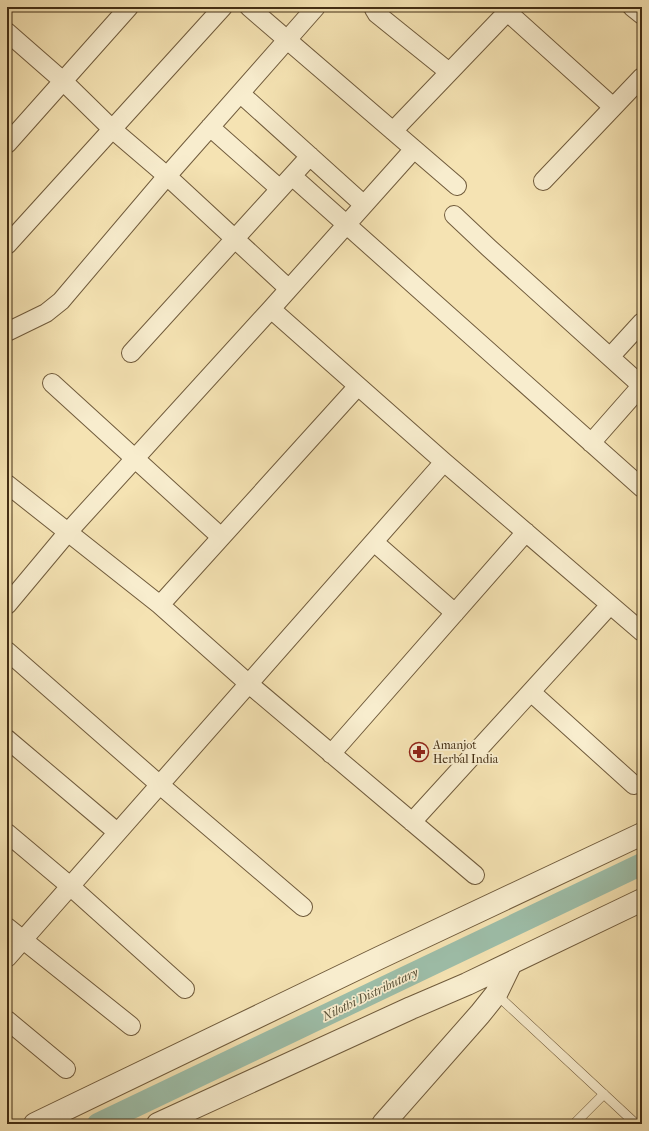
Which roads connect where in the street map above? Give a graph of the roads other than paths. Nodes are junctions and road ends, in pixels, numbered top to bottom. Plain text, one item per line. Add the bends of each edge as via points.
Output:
1 (129, 7) edge
2 (223, 7) edge
3 (249, 7) edge
4 (316, 7) edge
5 (375, 7) edge
6 (632, 7) edge
7 (507, 9) edge
8 (642, 15) edge
9 (7, 32) edge
10 (287, 40) junction
11 (449, 72) junction
12 (642, 77) edge
13 (62, 81) junction
14 (240, 94) junction
15 (613, 107) junction
16 (210, 127) junction
17 (112, 130) junction
18 (393, 131) junction
19 (7, 144) edge
20 (414, 149) junction
21 (310, 156) junction
22 (167, 176) junction
23 (292, 176) junction
24 (543, 181) dead end
25 (457, 186) dead end
26 (280, 189) junction
27 (364, 205) junction
28 (454, 215) dead end
29 (347, 224) junction
30 (234, 238) junction
31 (8, 241) edge
32 (289, 289) junction
33 (271, 309) junction
34 (642, 322) edge
35 (7, 332) edge
36 (131, 353) dead end
37 (610, 357) junction
38 (52, 383) dead end
39 (358, 386) junction
40 (642, 386) edge
41 (591, 443) junction
42 (136, 458) junction
43 (444, 462) junction
44 (7, 484) edge
45 (642, 488) edge
46 (68, 532) junction
47 (526, 532) junction
48 (221, 537) junction
49 (374, 542) junction
50 (7, 605) edge
51 (160, 605) junction
52 (610, 605) junction
53 (455, 613) junction
54 (642, 632) edge
55 (7, 651) edge
56 (248, 684) junction
57 (531, 692) junction
58 (7, 739) edge
59 (331, 754) junction
60 (634, 784) dead end
61 (160, 785) junction
62 (412, 822) junction
63 (118, 832) junction
64 (7, 833) edge
65 (642, 834) edge
66 (474, 875) dead end
67 (70, 886) junction
68 (642, 900) edge
69 (303, 907) dead end
70 (7, 927) edge
71 (22, 940) junction
72 (7, 958) edge
73 (511, 963) junction
74 (185, 989) dead end
75 (496, 994) junction
76 (7, 1020) edge
77 (131, 1026) dead end
78 (66, 1068) dead end
79 (604, 1094) junction
80 (35, 1124) edge
81 (158, 1124) edge
82 (383, 1124) edge
83 (574, 1124) edge
84 (636, 1124) edge

1 - 13 street
2 - 17 street
3 - 10 street
4 - 10 street
5 - 11 street via 377,14
6 - 8 street
7 - 11 street
7 - 15 street
9 - 13 street
10 - 14 street
10 - 18 street
11 - 18 street
12 - 15 street
13 - 17 street
13 - 19 street
14 - 16 street
14 - 21 street
15 - 24 street
16 - 22 street
16 - 26 street
17 - 22 street
17 - 31 street
18 - 20 street
20 - 25 street
20 - 27 street
21 - 23 street
21 - 27 street
22 - 30 street
22 - 35 street via 61,301 46,313
23 - 26 street
23 - 29 street
26 - 30 street
27 - 29 street
28 - 37 street
29 - 32 street
29 - 41 street
30 - 32 street
30 - 36 street
32 - 33 street
33 - 39 street
33 - 42 street
34 - 37 street
37 - 40 street
38 - 42 street
39 - 43 street
39 - 48 street
40 - 41 street
41 - 45 street
42 - 46 street
42 - 48 street
43 - 47 street
43 - 49 street
44 - 46 street
46 - 50 street
46 - 51 street
47 - 52 street
47 - 53 street
48 - 51 street
49 - 53 street
49 - 56 street
51 - 56 street
52 - 54 street
52 - 57 street
53 - 59 street
55 - 61 street
56 - 59 street
56 - 61 street
57 - 60 street
57 - 62 street
58 - 63 street
59 - 62 street
61 - 63 street
61 - 69 street
62 - 66 street
63 - 67 street
64 - 67 street
65 - 80 street
67 - 71 street
67 - 74 street
68 - 73 street
70 - 71 street
71 - 72 street
71 - 77 street
73 - 75 street
73 - 81 street
75 - 79 lane
75 - 82 street
76 - 78 street
79 - 83 lane
79 - 84 lane

